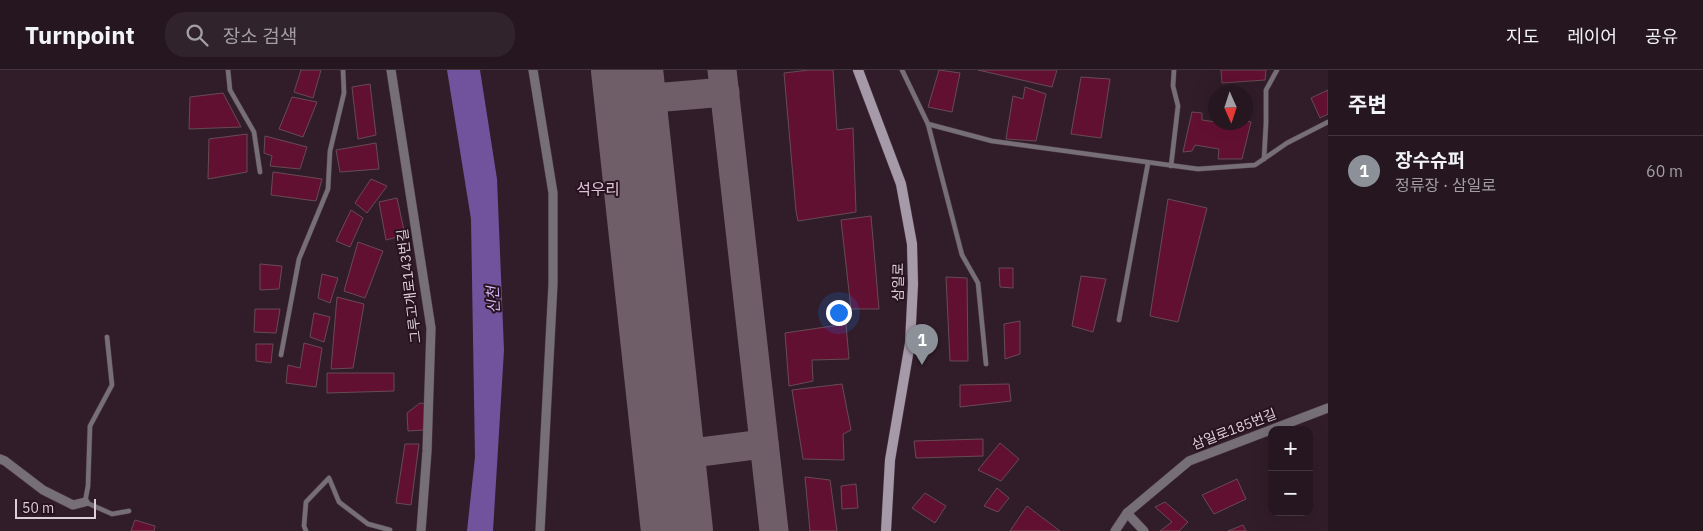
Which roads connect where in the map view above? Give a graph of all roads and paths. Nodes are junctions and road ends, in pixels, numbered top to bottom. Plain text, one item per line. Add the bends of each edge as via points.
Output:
1 (228, 70) edge
2 (342, 70) edge
3 (391, 70) edge
4 (533, 70) edge
5 (858, 70) edge
6 (902, 70) edge
7 (1174, 70) edge
8 (1277, 70) edge
9 (1328, 122) edge
10 (928, 124) junction
11 (1264, 159) junction
12 (1148, 163) junction
13 (1171, 166) junction
14 (260, 172) dead end
15 (1119, 320) dead end
16 (107, 337) dead end
17 (281, 355) dead end
18 (986, 364) dead end
19 (1328, 408) edge
20 (0, 459) edge
21 (85, 502) junction
22 (128, 510) dead end
23 (1128, 513) junction
24 (390, 530) dead end
25 (306, 531) edge
26 (422, 531) edge
27 (540, 531) edge
28 (886, 531) edge
29 (1115, 531) edge
30 (1144, 531) edge

1 - 14 lane via 230,90 254,132
2 - 17 lane via 344,93 330,151 328,189 299,259
3 - 26 street, 그루고개로143번길 via 430,328
4 - 27 street via 553,193 553,284
5 - 28 main road, 삼일로 via 901,184 912,244 910,343 890,460
6 - 10 lane
7 - 13 lane via 1173,86 1178,106
8 - 11 lane via 1266,90
9 - 11 lane
10 - 12 lane via 992,141
10 - 18 lane via 962,255 978,283
11 - 13 lane via 1254,165 1198,169
12 - 13 lane
12 - 15 lane
16 - 21 lane via 112,385 90,426
19 - 23 street, 삼일로185번길 via 1189,461
20 - 21 street via 43,490 73,505
21 - 22 lane via 112,514
23 - 29 street, 삼일로185번길
23 - 30 street
24 - 25 lane via 368,524 339,502 328,478 306,502

